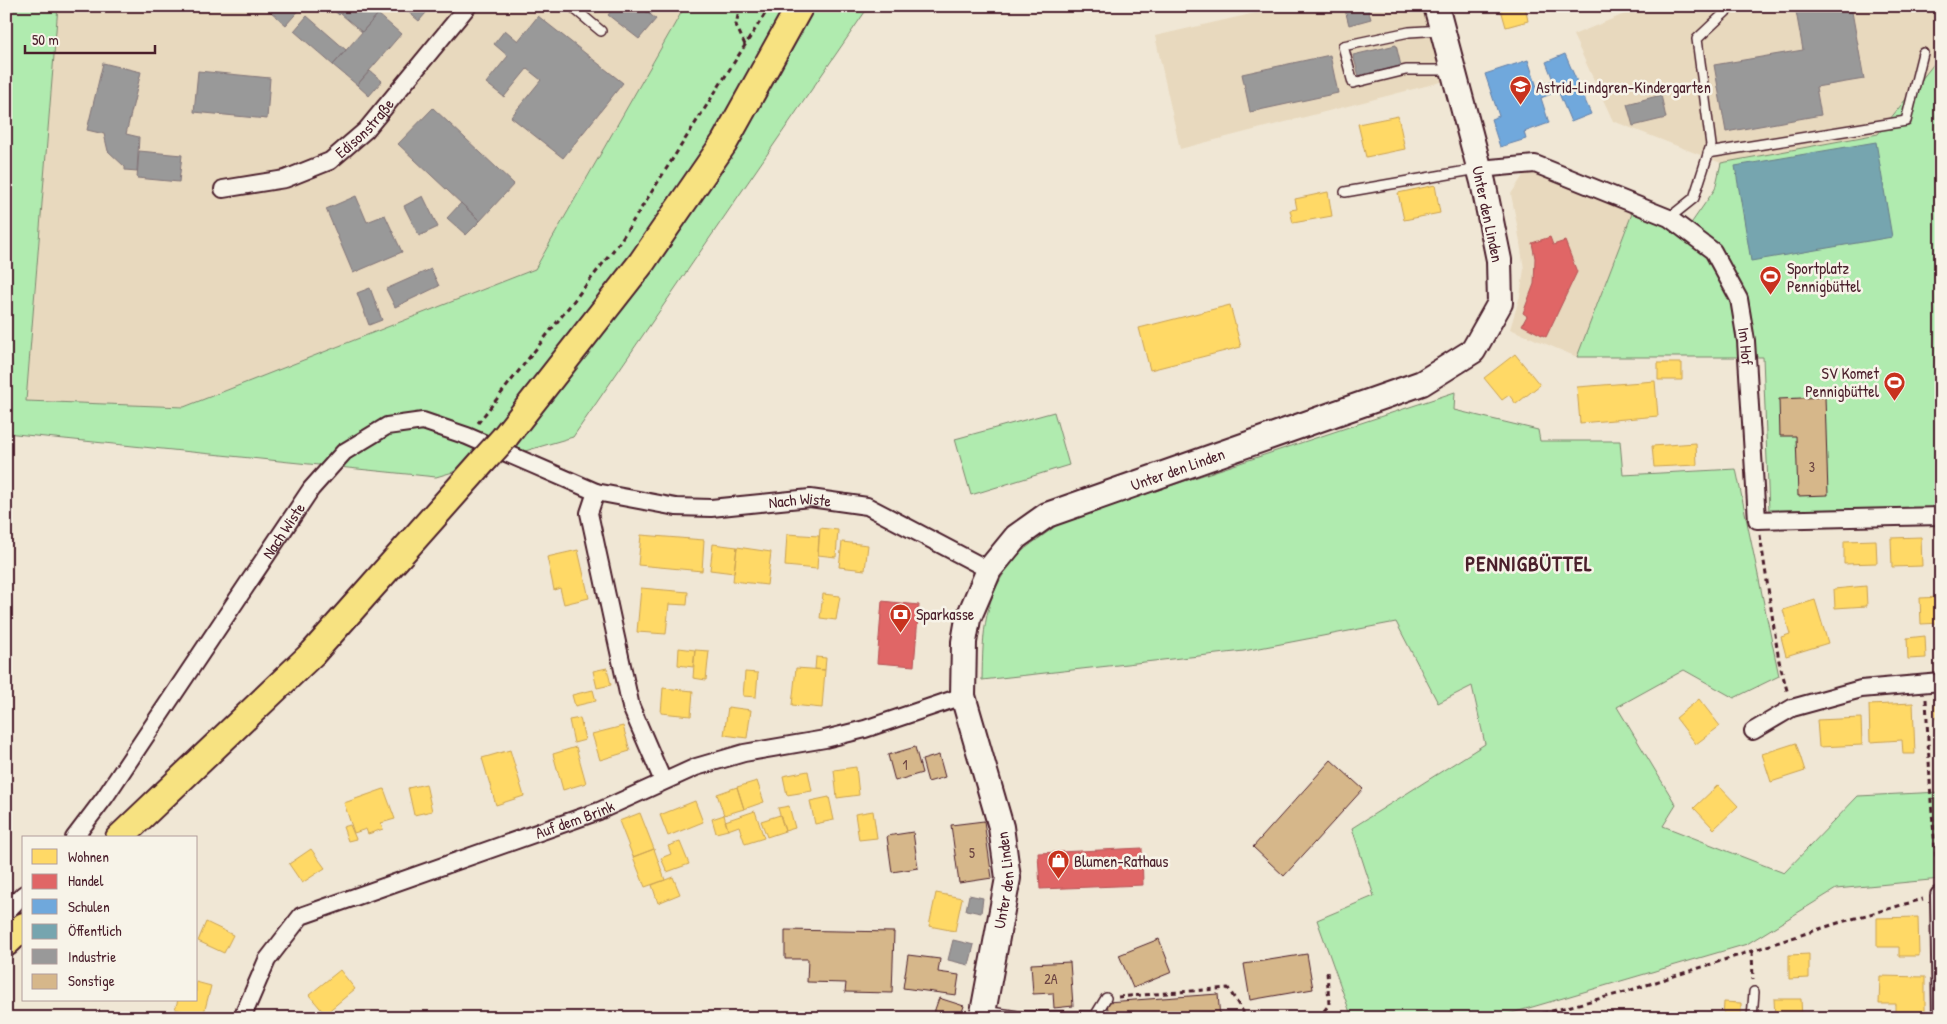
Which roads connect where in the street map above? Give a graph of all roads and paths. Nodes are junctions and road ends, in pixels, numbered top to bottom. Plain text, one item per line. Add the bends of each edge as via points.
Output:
1 (468, 6) edge
2 (576, 6) edge
3 (740, 6) edge
4 (770, 6) edge
5 (800, 6) edge
6 (1436, 6) edge
7 (1732, 6) edge
8 (1442, 30) junction
9 (601, 31) dead end
10 (746, 46) junction
11 (1923, 53) dead end
12 (1452, 70) junction
13 (1708, 153) junction
14 (1479, 169) junction
15 (222, 189) dead end
16 (1345, 192) dead end
17 (1669, 218) junction
18 (467, 436) junction
19 (596, 492) junction
20 (1941, 516) edge
21 (1757, 520) junction
22 (990, 570) junction
23 (1933, 682) edge
24 (963, 696) junction
25 (1792, 708) junction
26 (1753, 731) dead end
27 (663, 781) junction
28 (76, 836) edge
29 (121, 836) edge
30 (1940, 895) junction
31 (22, 896) edge
32 (6, 912) edge
33 (22, 928) edge
34 (6, 943) edge
35 (1752, 951) junction
36 (1940, 967) edge
37 (1327, 971) dead end
38 (1754, 992) joint
39 (1106, 998) joint
40 (983, 1014) edge
41 (242, 1018) edge
42 (1252, 1018) edge
43 (1318, 1018) edge
44 (1525, 1018) edge
45 (1752, 1018) edge
46 (1940, 1018) edge

1 - 15 street, Edisonstraße via 366,130 330,160 286,179
2 - 9 lane via 576,10
3 - 10 path via 736,25
4 - 10 path
5 - 29 main road, bridge via 724,143 648,254 505,437 313,653
6 - 8 street, Unter den Linden
7 - 13 lane via 1697,39 1710,145
8 - 12 street, Unter den Linden
8 - 12 lane via 1409,32 1342,46 1353,83 1406,70
10 - 18 path via 619,243
11 - 13 lane via 1906,121
12 - 14 street, Unter den Linden
13 - 17 lane via 1694,198
14 - 16 lane
14 - 17 street, Im Hof via 1535,164
14 - 22 street, Unter den Linden via 1499,260 1500,303 1473,350 1422,383 1047,515 1016,537
17 - 21 street, Im Hof via 1713,251 1739,299 1746,341
18 - 19 street, Nach Wiste
18 - 28 street, Nach Wiste via 423,421 387,426 344,452 311,489
19 - 22 street, Nach Wiste via 676,507 711,508 810,498 867,506
19 - 27 street via 588,513 631,707
20 - 21 street
21 - 25 path via 1779,661
22 - 24 street, Unter den Linden via 968,619 964,642
23 - 25 street via 1861,689
23 - 30 path via 1931,801
24 - 27 street, Auf dem Brink via 865,729 744,753
24 - 40 street, Unter den Linden via 1001,827 1008,878
25 - 26 street
27 - 41 street, Auf dem Brink via 590,814 301,916 267,960
30 - 35 path
30 - 36 street
31 - 32 street
33 - 34 main road
35 - 38 path
35 - 44 path via 1625,992
36 - 46 street
37 - 43 path via 1329,1005
38 - 45 lane
39 - 40 lane via 1095,1016
39 - 42 path via 1228,988 1245,1015

